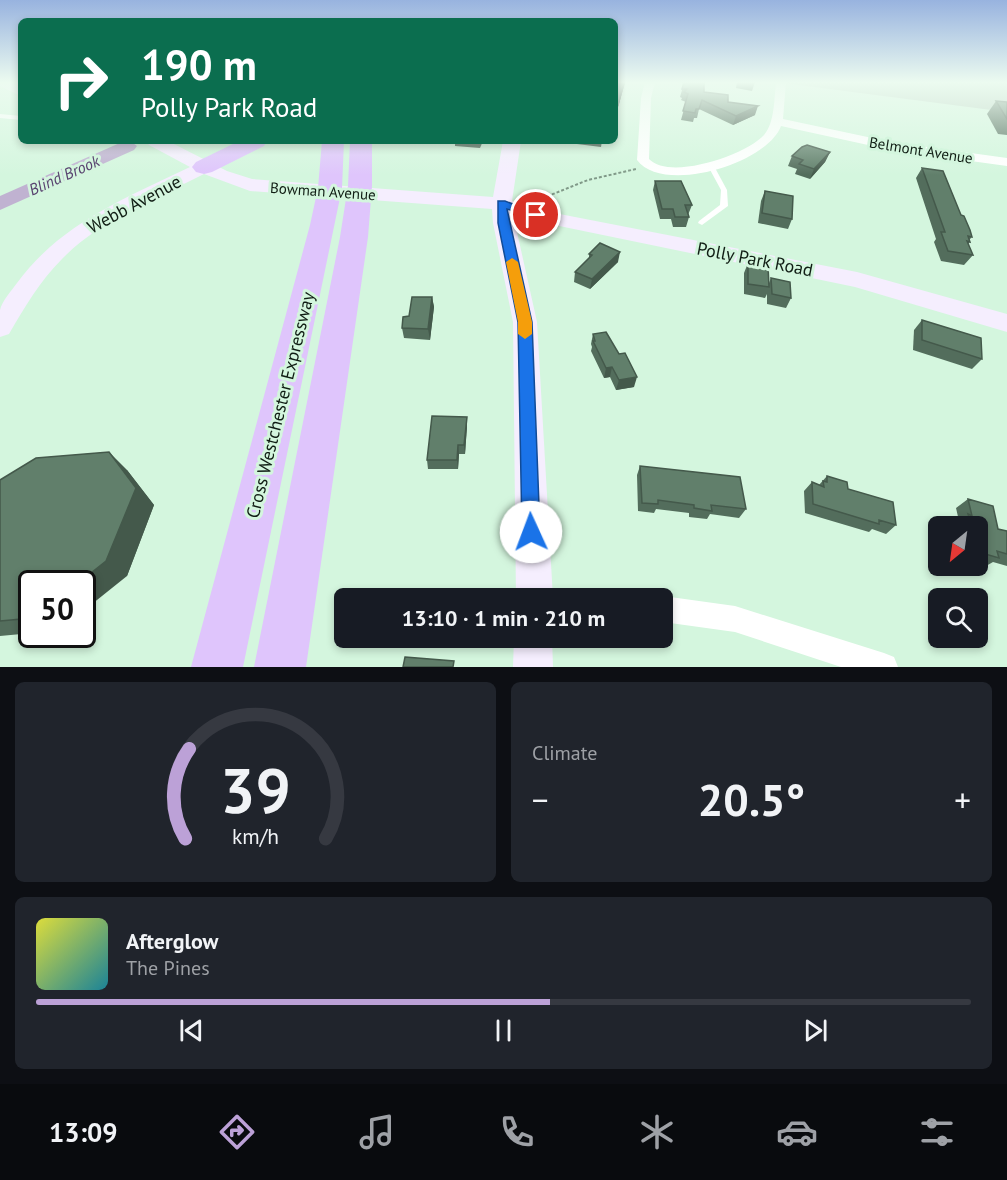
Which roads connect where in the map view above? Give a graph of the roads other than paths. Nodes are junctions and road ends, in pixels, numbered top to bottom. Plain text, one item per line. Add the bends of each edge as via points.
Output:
1 (645, 113) edge
2 (778, 113) edge
3 (0, 116) edge
4 (18, 118) edge
5 (777, 121) junction
6 (161, 144) edge
7 (162, 144) edge
8 (250, 144) edge
9 (333, 144) edge
10 (361, 144) edge
11 (512, 144) edge
12 (1007, 162) edge
13 (711, 166) junction
14 (204, 167) junction
15 (134, 201) junction
16 (502, 204) junction
17 (702, 223) dead end
18 (1007, 323) edge
19 (0, 328) edge
20 (534, 588) edge
21 (673, 610) edge
22 (533, 648) edge
23 (217, 667) edge
24 (280, 667) edge
25 (533, 667) edge
26 (884, 667) edge

1 - 13 street via 643,160 650,168 683,171
2 - 5 street
3 - 4 lane
5 - 12 street, Belmont Avenue via 848,139
5 - 13 street via 762,146 743,157
6 - 15 street via 170,154 164,173
7 - 14 street, Bowman Avenue
8 - 14 highway
9 - 23 highway, Cross Westchester Expressway via 323,225
10 - 24 highway, Cross Westchester Expressway via 354,237
11 - 16 street
13 - 17 lane via 724,190 724,206
14 - 15 street, Webb Avenue
14 - 16 street, Bowman Avenue via 240,182 287,189
15 - 19 street, Webb Avenue via 84,229 54,254 28,284
16 - 18 street, Polly Park Road via 536,215 857,280
16 - 20 street via 525,322
21 - 26 street via 735,619
22 - 25 street

